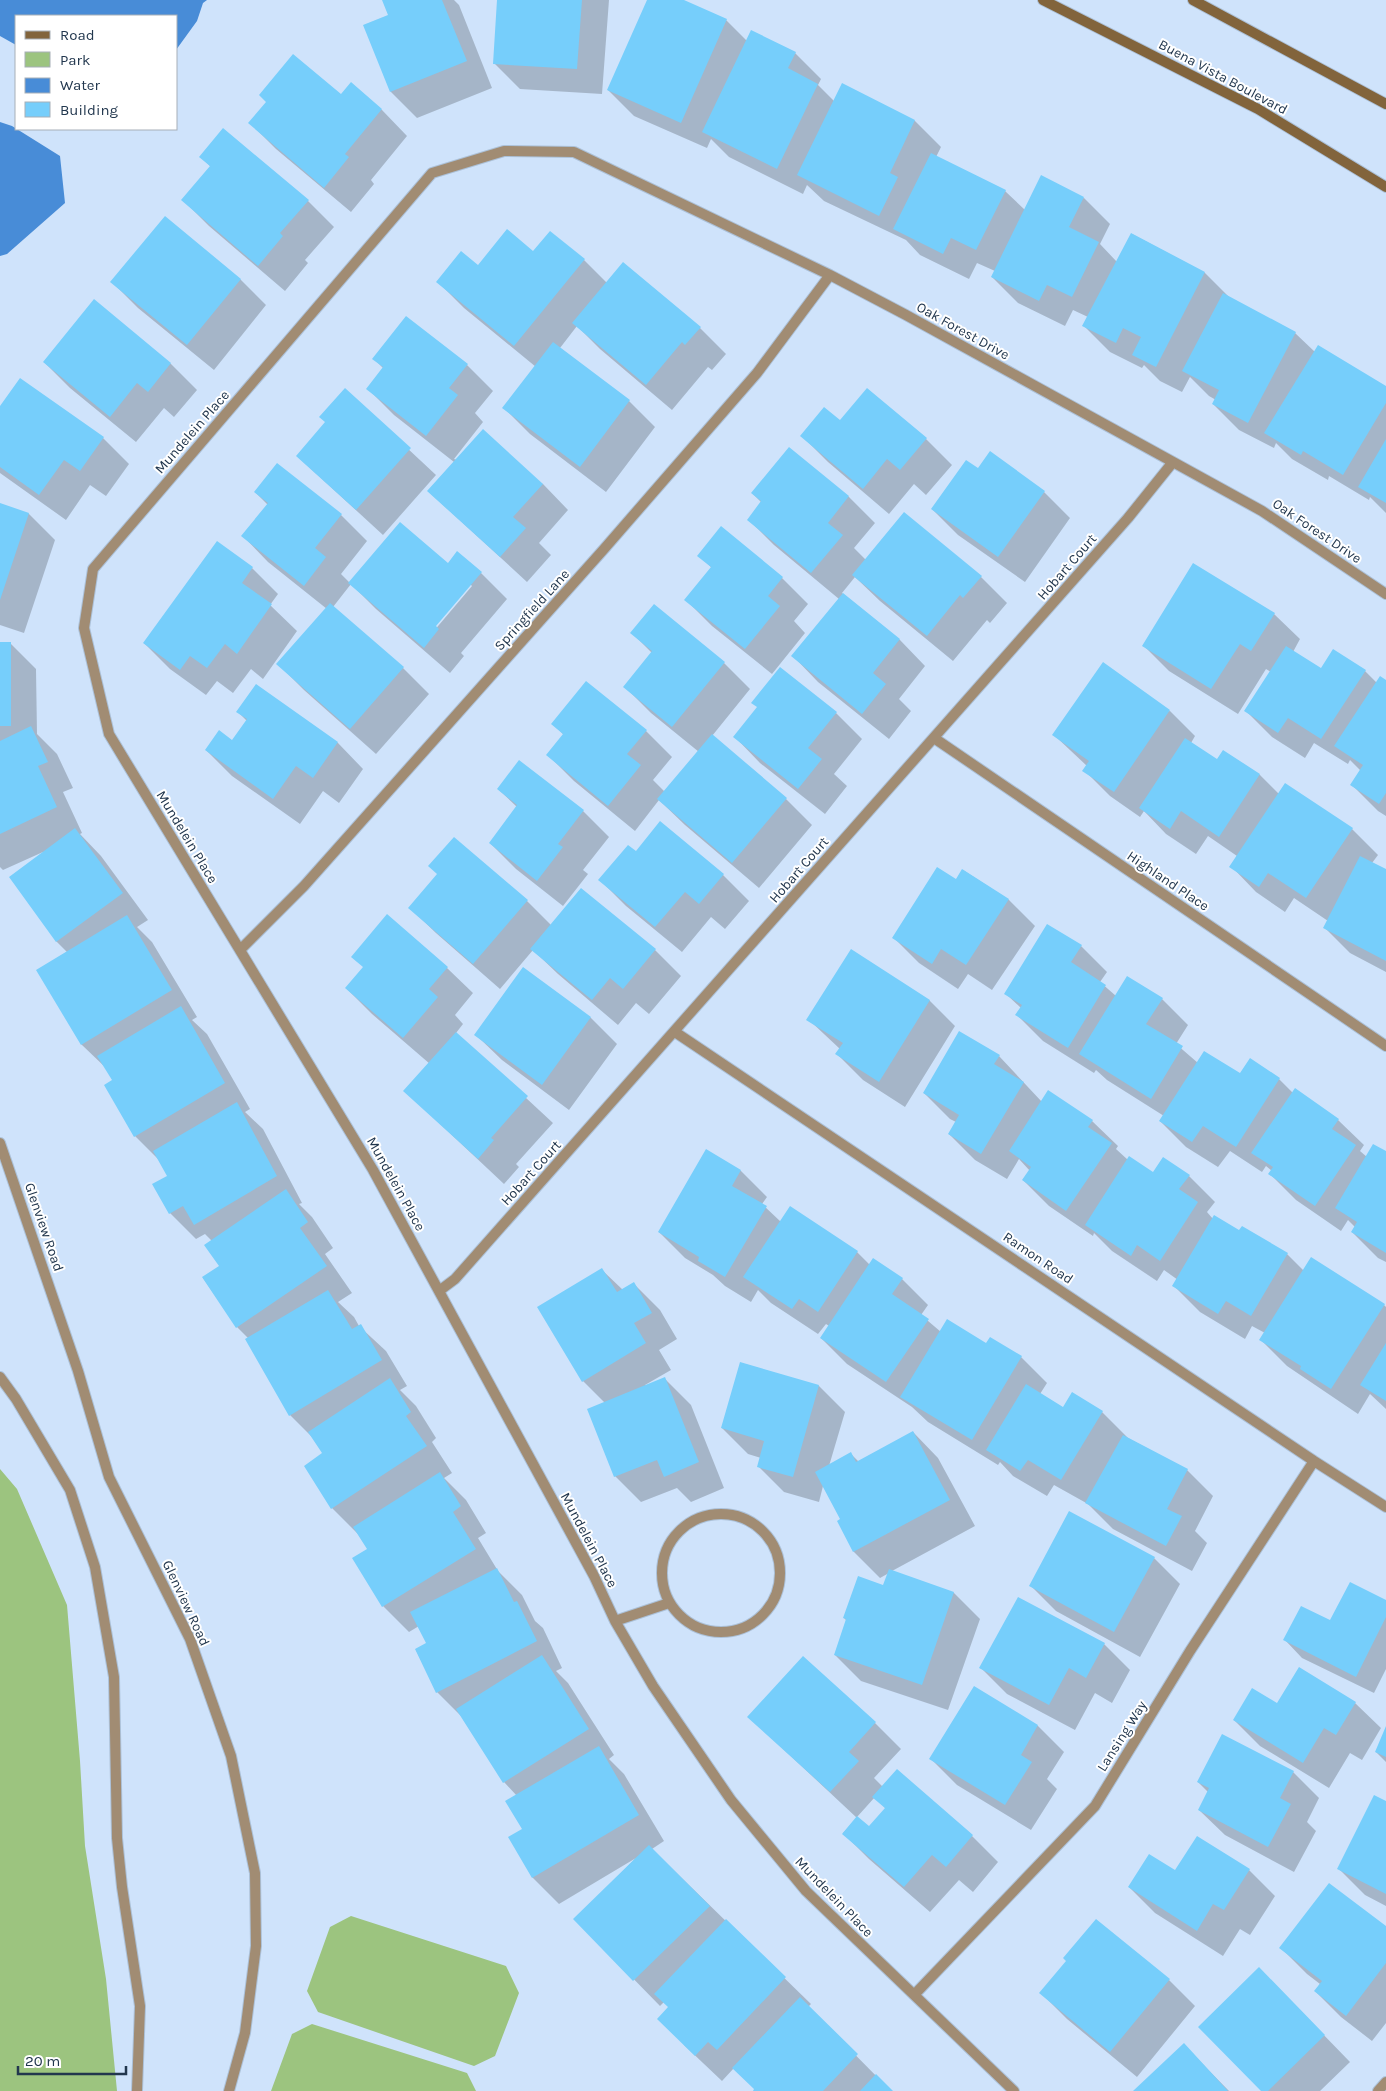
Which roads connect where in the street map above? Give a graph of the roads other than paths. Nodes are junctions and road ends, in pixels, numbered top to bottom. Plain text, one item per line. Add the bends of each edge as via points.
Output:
1 (1043, 0) edge
2 (1194, 0) edge
3 (1386, 104) edge
4 (504, 151) joint
5 (1386, 187) edge
6 (830, 274) junction
7 (1173, 462) junction
8 (1386, 594) edge
9 (934, 738) junction
10 (240, 950) junction
11 (675, 1032) junction
12 (1386, 1046) edge
13 (0, 1143) edge
14 (440, 1291) junction
15 (0, 1377) edge
16 (1314, 1461) junction
17 (1386, 1507) edge
18 (669, 1603) junction
19 (615, 1621) junction
20 (914, 1995) junction
21 (1386, 2082) edge
22 (137, 2091) edge
23 (229, 2091) edge
24 (1014, 2091) edge
25 (1378, 2091) edge

1 - 5 main road, Buena Vista Boulevard via 1258,109
2 - 3 main road
4 - 6 street, Oak Forest Drive via 574,152
4 - 10 street, Mundelein Place via 432,173 93,569 84,628 109,734
6 - 7 street, Oak Forest Drive
6 - 10 street, Springfield Lane via 757,373 604,549 304,886
7 - 8 street, Oak Forest Drive via 1262,511
7 - 9 street, Hobart Court via 1128,518
9 - 11 street, Hobart Court
9 - 12 street, Highland Place
10 - 14 street, Mundelein Place via 374,1170
11 - 14 street, Hobart Court
11 - 16 street, Ramon Road
13 - 23 street, Glenview Road via 78,1371 108,1477 190,1638 231,1756 255,1873 256,1946 245,2033
14 - 19 street, Mundelein Place via 594,1576
15 - 22 street via 70,1490 95,1567 114,1677 117,1838 140,2006
16 - 17 street, Ramon Road
16 - 20 street, Lansing Way via 1190,1651 1095,1806
18 - 18 street via 663,1585 662,1565 668,1547 694,1520 732,1515 750,1521 765,1533 780,1568 778,1588 770,1607 756,1621 738,1630 718,1632 699,1629 682,1618
18 - 19 street
19 - 20 street, Mundelein Place via 654,1686 731,1800 806,1891
20 - 24 street, Mundelein Place
21 - 25 street

